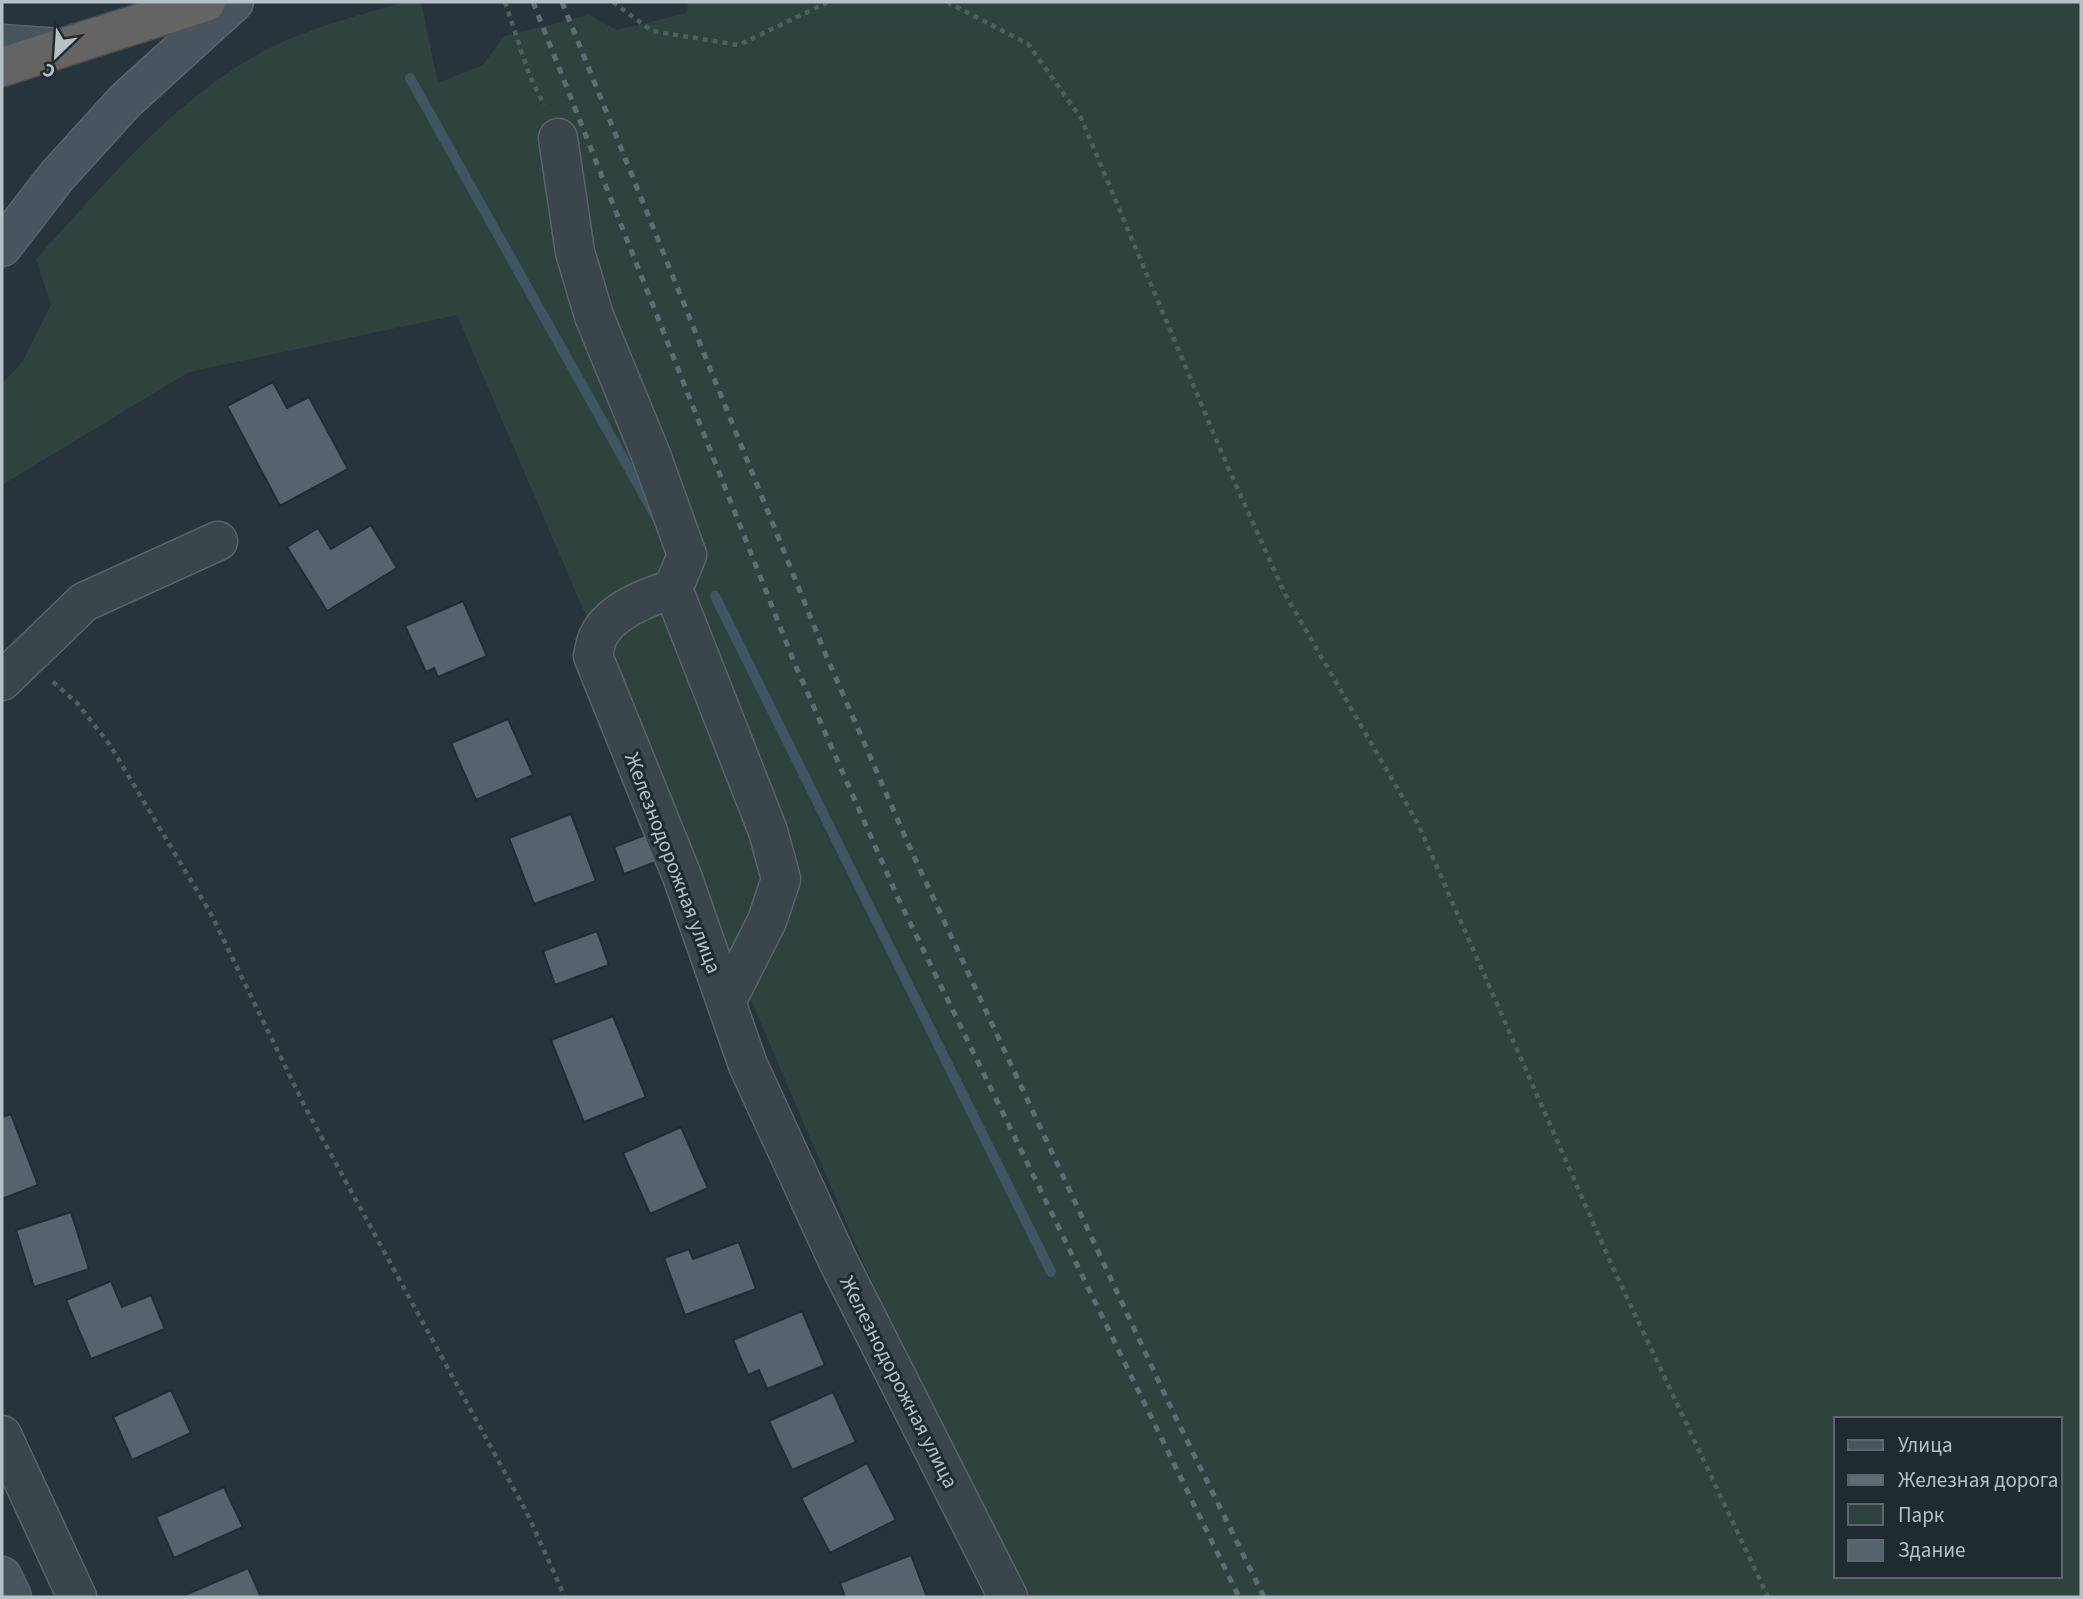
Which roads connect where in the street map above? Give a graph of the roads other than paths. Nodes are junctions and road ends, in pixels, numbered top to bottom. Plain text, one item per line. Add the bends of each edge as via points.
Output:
1 (206, 2) edge
2 (234, 2) edge
3 (2, 44) edge
4 (61, 48) junction
5 (2, 67) edge
6 (558, 138) road end
7 (2, 247) edge
8 (218, 541) dead end
9 (673, 589) junction
10 (12, 670) edge
11 (726, 1002) junction
12 (2, 1436) edge
13 (2, 1576) edge
14 (12, 1597) edge
15 (77, 1597) edge
16 (1008, 1597) edge

1 - 4 highway
2 - 7 main road via 125,101 57,176
3 - 4 main road
4 - 5 highway
6 - 9 street via 575,252 590,304 687,555
8 - 10 street via 83,602
9 - 11 street via 768,831 780,878 767,921
9 - 11 street, Железнодорожная улица via 620,615 599,634 593,656 682,876
11 - 16 street, Железнодорожная улица via 748,1065 838,1261
12 - 15 street
13 - 14 main road

